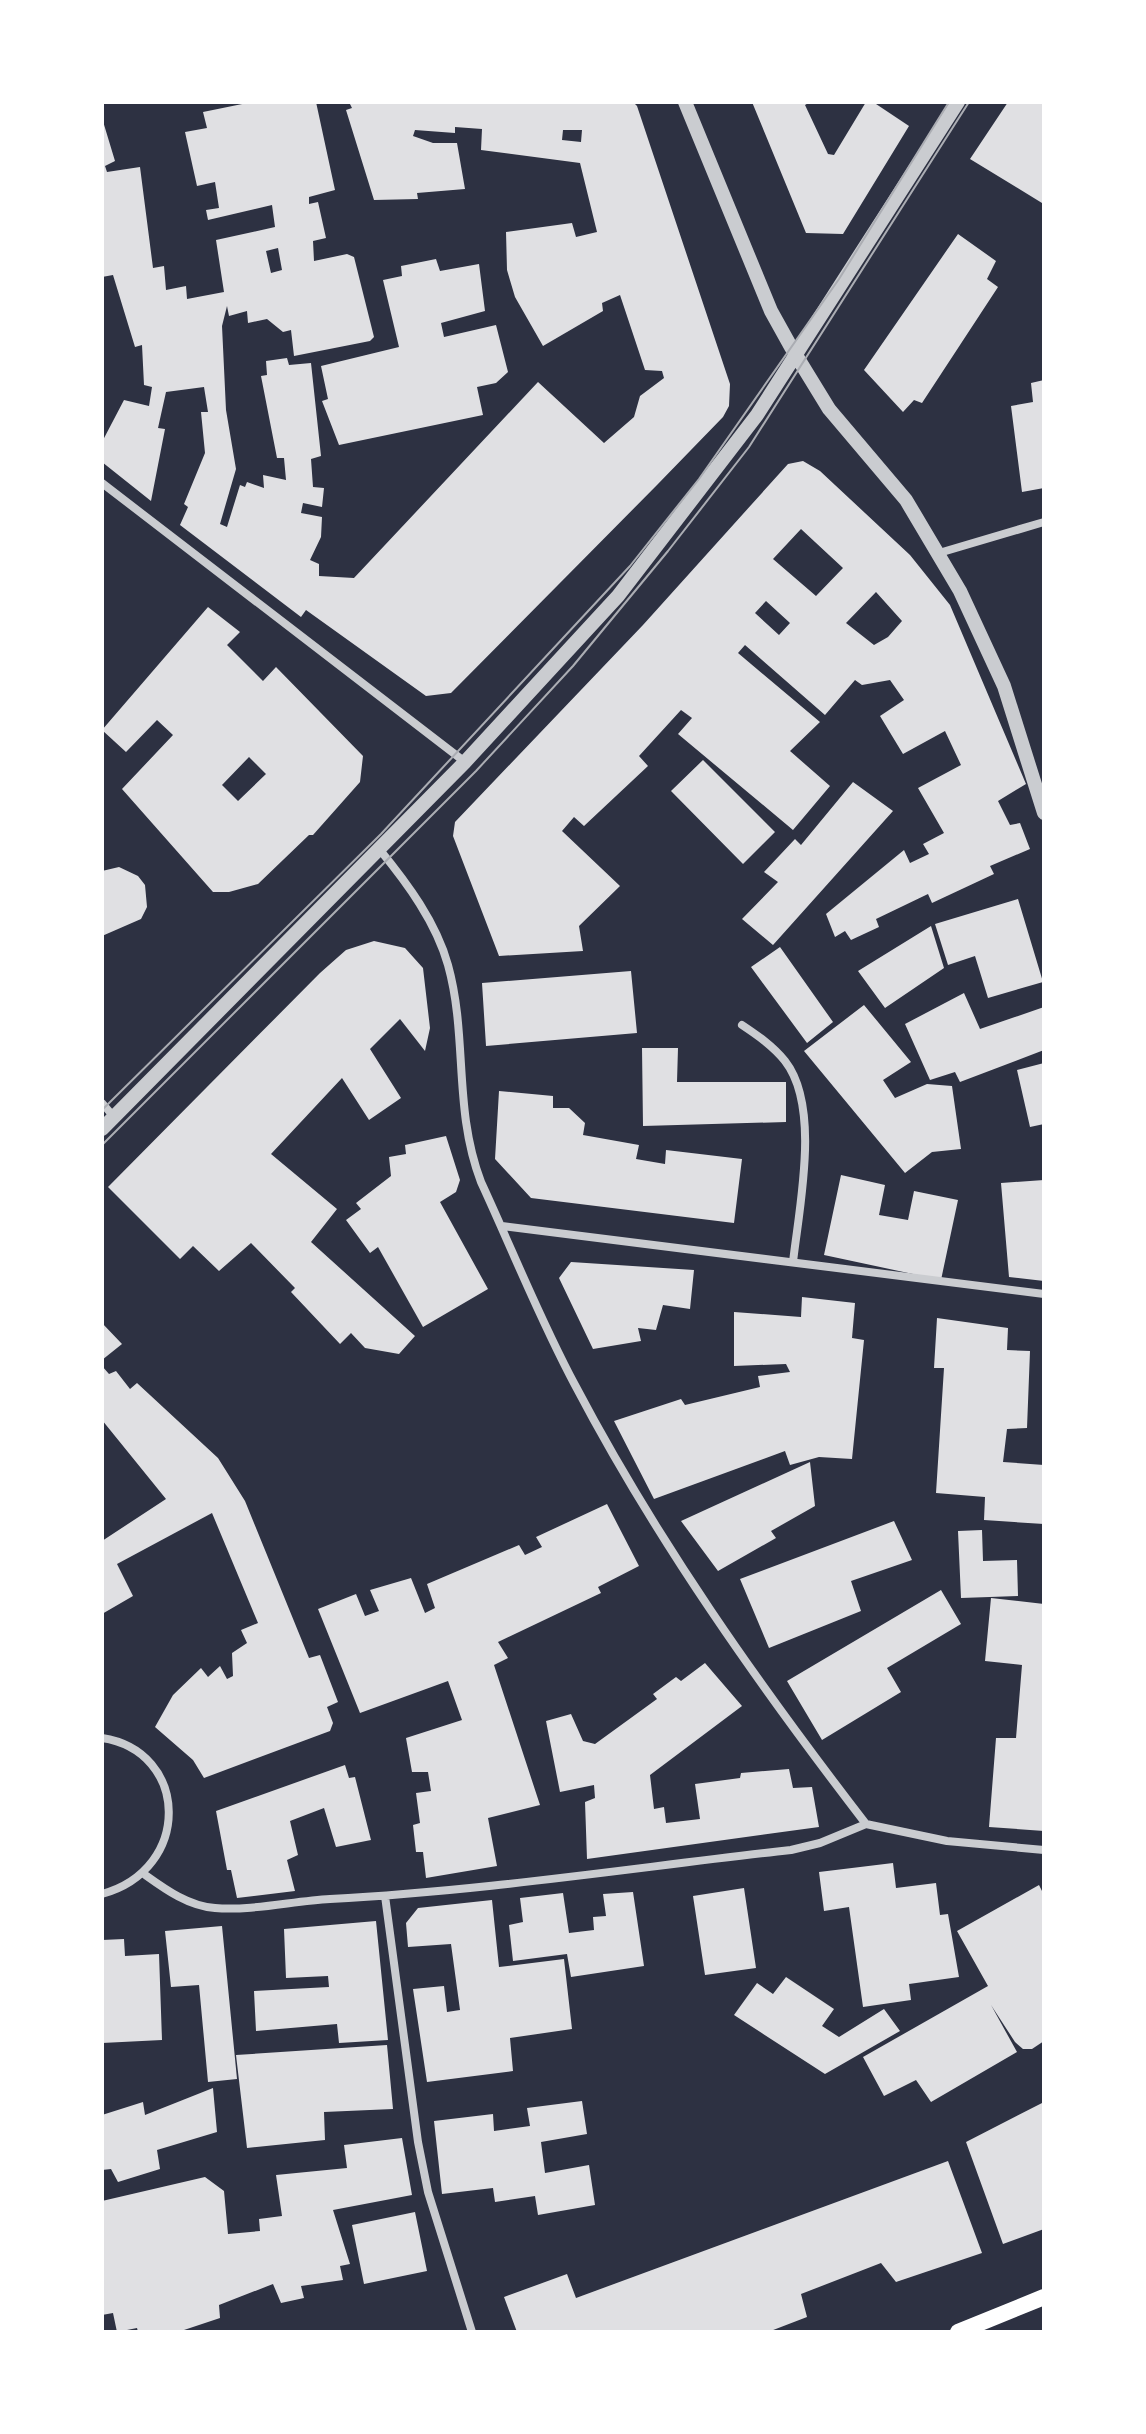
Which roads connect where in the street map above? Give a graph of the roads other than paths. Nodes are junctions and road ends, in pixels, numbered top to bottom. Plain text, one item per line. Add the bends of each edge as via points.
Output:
1 (685, 102) edge
2 (958, 102) edge
3 (797, 356) junction
4 (102, 483) edge
5 (1044, 522) edge
6 (939, 553) junction
7 (465, 762) junction
8 (1044, 813) edge
9 (380, 850) junction
10 (742, 1025) dead end
11 (102, 1103) edge
12 (114, 1117) junction
13 (102, 1129) edge
14 (502, 1226) junction
15 (793, 1262) junction
16 (1044, 1294) edge
17 (102, 1738) edge
18 (866, 1824) junction
19 (1044, 1850) edge
20 (144, 1874) junction
21 (102, 1894) edge
22 (385, 1896) junction
23 (1044, 2297) edge
24 (472, 2332) edge
25 (958, 2332) edge

1 - 3 street via 771,311
2 - 3 street
3 - 6 street via 829,409 906,500
3 - 7 street via 666,538
4 - 7 street
5 - 6 street
6 - 8 street via 1004,686
7 - 9 street
9 - 12 street
9 - 14 street via 430,922 449,967 470,1153
10 - 15 street via 786,1062 797,1082 804,1169
11 - 12 street
12 - 13 street
14 - 15 street
14 - 18 street via 574,1385 679,1561 768,1697
15 - 16 street
17 - 20 street via 137,1752 165,1789 167,1835
18 - 19 street via 947,1841
18 - 22 street via 791,1850
20 - 21 street
20 - 22 street via 175,1895 214,1908
22 - 24 street via 418,2142 428,2192
23 - 25 main road

